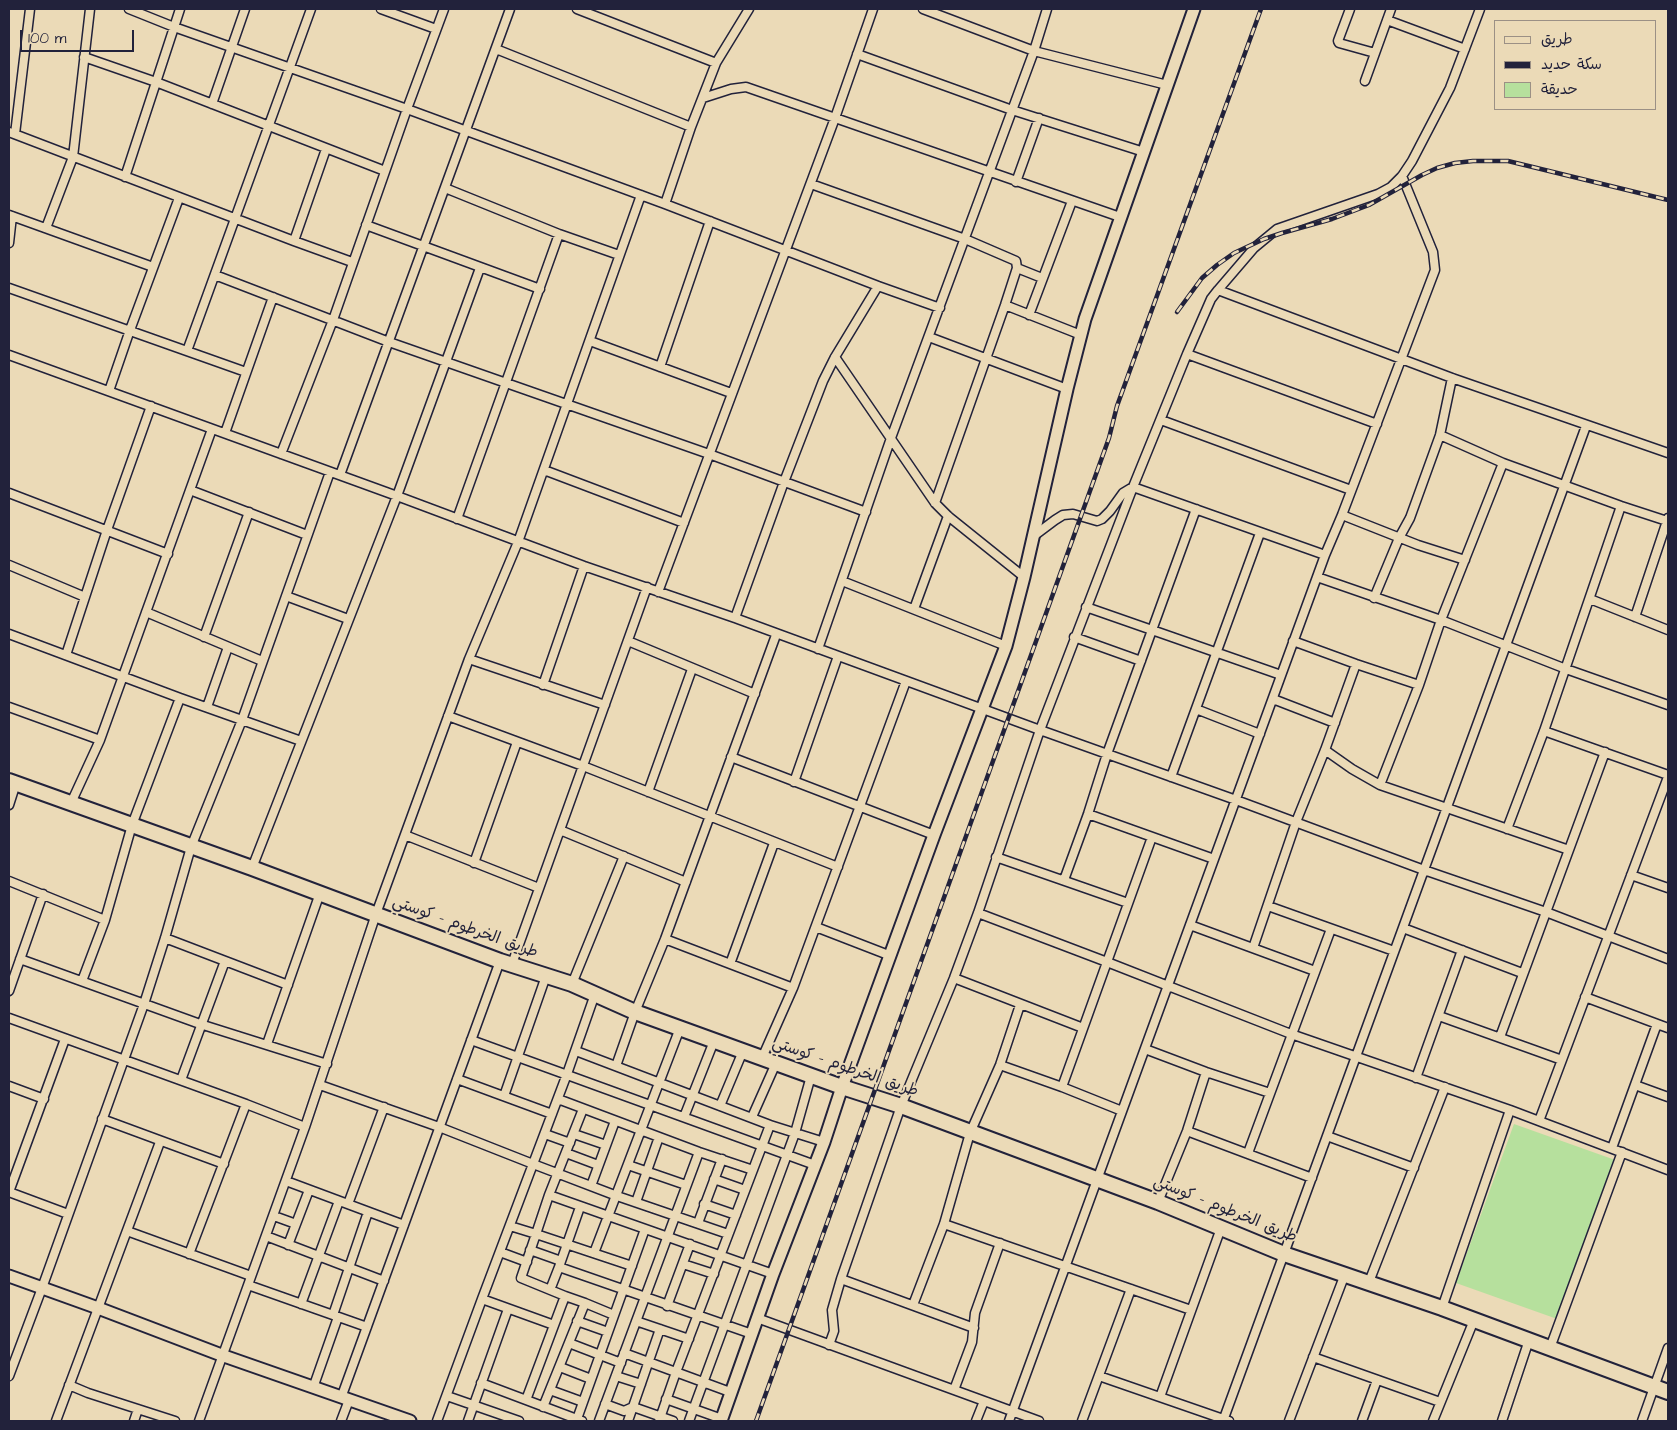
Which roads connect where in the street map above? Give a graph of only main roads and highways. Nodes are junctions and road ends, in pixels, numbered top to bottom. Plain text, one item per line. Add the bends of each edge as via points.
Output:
1 (13, 782) edge
2 (1668, 1392) edge

1 - 2 highway, طريق الخرطوم - كوستي via 572,984 635,1012 1158,1202 1284,1254 1442,1308

